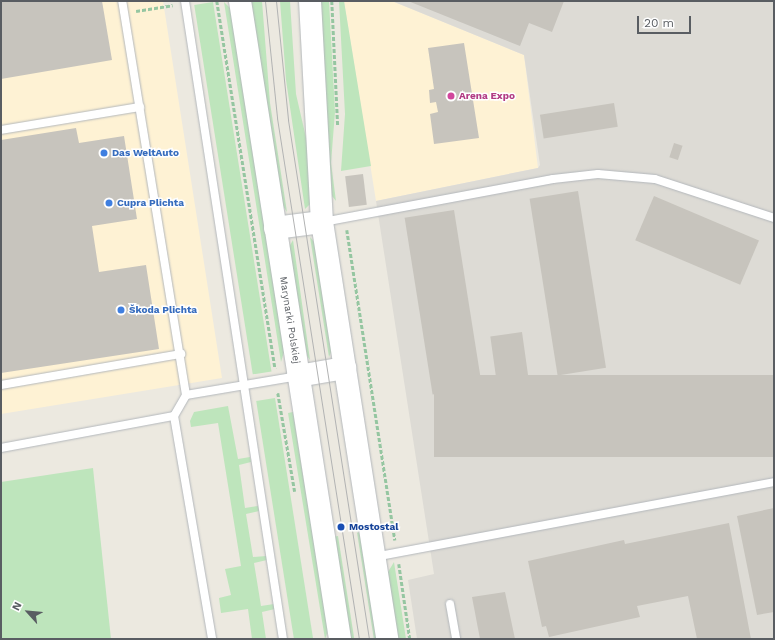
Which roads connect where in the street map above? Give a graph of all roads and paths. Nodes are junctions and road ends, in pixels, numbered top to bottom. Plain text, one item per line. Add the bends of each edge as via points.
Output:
1 (122, 1) edge
2 (217, 1) edge
3 (240, 1) edge
4 (310, 1) edge
5 (185, 2) edge
6 (124, 12) junction
7 (140, 107) junction
8 (1, 130) edge
9 (345, 217) junction
10 (774, 218) edge
11 (322, 222) junction
12 (275, 228) junction
13 (181, 354) junction
14 (345, 368) junction
15 (298, 376) junction
16 (276, 380) junction
17 (1, 384) edge
18 (244, 385) junction
19 (186, 395) junction
20 (174, 416) junction
21 (1, 448) edge
22 (774, 482) edge
23 (296, 501) dead end
24 (398, 552) junction
25 (374, 557) junction
26 (450, 604) dead end
27 (212, 639) edge
28 (283, 639) edge
29 (340, 639) edge
30 (387, 639) edge
31 (410, 639) edge
32 (456, 639) edge

1 - 6 lane
2 - 16 path
3 - 12 main road, Marynarki Polskiej
4 - 11 main road
5 - 6 path
5 - 18 lane
6 - 7 lane
7 - 8 lane
7 - 13 lane
9 - 10 lane via 553,179 598,174 655,179
9 - 11 lane
9 - 24 path
11 - 12 main road
11 - 14 main road
12 - 15 main road, Marynarki Polskiej
13 - 17 lane
13 - 19 lane
14 - 15 main road
14 - 25 main road
15 - 16 lane
15 - 29 main road, Marynarki Polskiej
16 - 18 lane
16 - 23 path
18 - 19 lane
18 - 28 lane
19 - 20 lane
20 - 21 lane
20 - 27 lane
22 - 24 lane
24 - 25 lane
24 - 31 path
25 - 30 main road
26 - 32 lane

